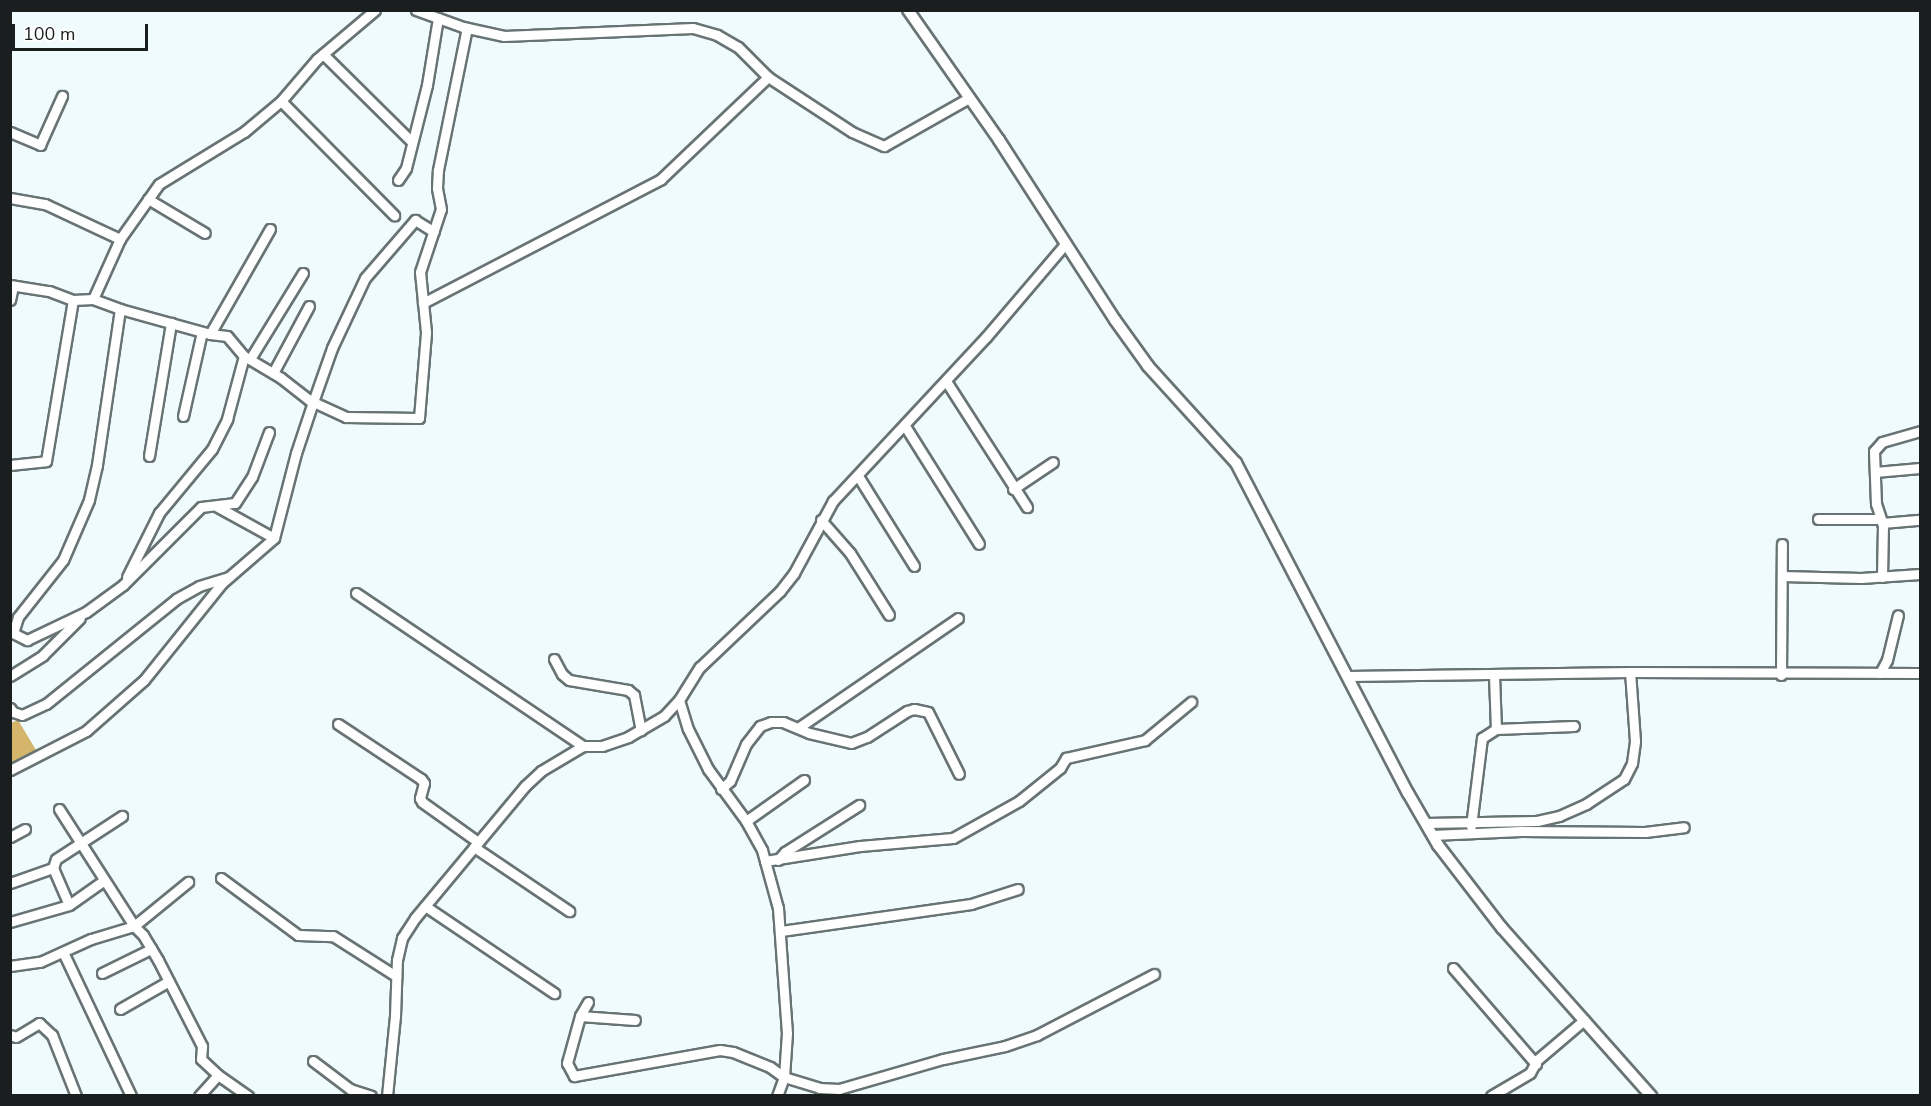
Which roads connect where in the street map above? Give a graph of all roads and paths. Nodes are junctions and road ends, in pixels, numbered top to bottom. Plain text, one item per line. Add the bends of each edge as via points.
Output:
1 (375, 10) edge
2 (416, 10) edge
3 (908, 10) edge
4 (438, 18) junction
5 (467, 28) junction
6 (323, 54) junction
7 (768, 77) junction
8 (62, 96) dead end
9 (969, 98) junction
10 (281, 101) junction
11 (10, 132) edge
12 (412, 142) junction
13 (398, 180) dead end
14 (10, 198) edge
15 (148, 200) junction
16 (394, 215) dead end
17 (270, 229) dead end
18 (434, 232) junction
19 (205, 233) dead end
20 (120, 239) junction
21 (1066, 243) junction
22 (303, 273) dead end
23 (12, 285) edge
24 (93, 299) junction
25 (10, 300) edge
26 (73, 300) junction
27 (423, 303) junction
28 (309, 306) dead end
29 (120, 309) junction
30 (171, 323) junction
31 (206, 333) junction
32 (247, 357) junction
33 (273, 373) junction
34 (946, 381) junction
35 (313, 402) junction
36 (183, 416) dead end
37 (905, 426) junction
38 (1920, 431) edge
39 (269, 432) dead end
40 (149, 456) dead end
41 (1053, 462) dead end
42 (10, 465) edge
43 (1920, 468) edge
44 (1875, 472) junction
45 (858, 476) junction
46 (1013, 489) junction
47 (215, 506) junction
48 (1027, 507) dead end
49 (1818, 519) dead end
50 (821, 520) junction
51 (1920, 520) edge
52 (1881, 521) junction
53 (274, 538) junction
54 (979, 544) dead end
55 (1782, 544) dead end
56 (914, 566) dead end
57 (1920, 574) edge
58 (1782, 576) junction
59 (228, 577) junction
60 (1882, 577) junction
61 (123, 585) junction
62 (356, 593) dead end
63 (86, 612) junction
64 (889, 615) dead end
65 (1898, 615) dead end
66 (958, 618) dead end
67 (554, 659) dead end
68 (1630, 672) junction
69 (1880, 673) junction
70 (1920, 673) edge
71 (1494, 675) junction
72 (1781, 675) junction
73 (10, 676) edge
74 (1348, 676) junction
75 (679, 700) junction
76 (1191, 702) dead end
77 (10, 708) edge
78 (338, 724) dead end
79 (1574, 726) dead end
80 (798, 728) junction
81 (1496, 729) junction
82 (641, 730) junction
83 (583, 746) junction
84 (10, 770) edge
85 (959, 774) dead end
86 (804, 780) dead end
87 (722, 789) junction
88 (859, 805) dead end
89 (58, 809) dead end
90 (122, 816) dead end
91 (746, 821) junction
92 (1472, 821) junction
93 (1426, 823) junction
94 (1684, 827) dead end
95 (26, 829) dead end
96 (1468, 833) junction
97 (1432, 835) junction
98 (10, 837) edge
99 (80, 845) junction
100 (476, 845) junction
101 (778, 860) junction
102 (765, 861) junction
103 (53, 868) junction
104 (221, 878) dead end
105 (103, 881) junction
106 (188, 882) dead end
107 (10, 883) edge
108 (1018, 890) dead end
109 (69, 905) junction
110 (425, 906) junction
111 (569, 911) dead end
112 (10, 922) edge
113 (134, 926) junction
114 (781, 931) junction
115 (151, 949) junction
116 (63, 952) junction
117 (10, 966) edge
118 (1454, 969) dead end
119 (102, 973) dead end
120 (1154, 974) dead end
121 (396, 976) junction
122 (169, 981) junction
123 (554, 993) dead end
124 (588, 1002) dead end
125 (120, 1009) dead end
126 (580, 1016) junction
127 (635, 1020) dead end
128 (1584, 1020) junction
129 (10, 1035) edge
130 (313, 1061) dead end
131 (1536, 1064) junction
132 (218, 1075) junction
133 (784, 1077) junction
134 (76, 1095) edge
135 (131, 1095) edge
136 (199, 1095) edge
137 (248, 1095) edge
138 (371, 1095) edge
139 (387, 1095) edge
140 (777, 1095) edge
141 (1491, 1095) edge
142 (1651, 1095) edge

1 - 6 street
2 - 4 street
3 - 9 main road
4 - 5 street
4 - 12 street via 427,86
5 - 7 street via 504,36 693,27 738,46
5 - 18 street via 438,170 441,209
6 - 10 street
6 - 12 street
7 - 9 street via 852,132 884,146
7 - 27 street via 662,179
8 - 11 street via 40,145
9 - 21 main road
10 - 15 street via 244,132 159,184
10 - 16 street
12 - 13 street via 406,168
14 - 20 street via 45,204
15 - 19 street
15 - 20 street
17 - 31 street
18 - 27 street via 420,272
18 - 35 street via 415,220 365,278 332,348
20 - 24 street
21 - 34 street
21 - 74 main road via 1148,366 1236,463
22 - 32 street
23 - 25 street
23 - 26 street via 49,291
24 - 26 street
24 - 29 street
26 - 42 street via 46,461
27 - 35 street via 426,332 419,418 346,417
28 - 33 street
29 - 30 street
29 - 63 street via 89,500 63,560 18,617 13,633 27,640
30 - 31 street
30 - 40 street
31 - 32 street via 227,336
31 - 36 street
32 - 33 street
32 - 61 street via 213,449 159,513
33 - 35 street
34 - 37 street
34 - 46 street
35 - 53 street
37 - 45 street
37 - 54 street
38 - 44 street via 1877,445
39 - 47 street via 252,477 234,503
41 - 46 street
43 - 44 street
44 - 52 street
45 - 50 street via 833,501
45 - 56 street
46 - 48 street
47 - 53 street
47 - 61 street via 201,507
49 - 52 street
50 - 64 street via 850,554
50 - 75 street via 794,573 780,591 700,667
51 - 52 street
52 - 60 street
53 - 59 street
55 - 58 street
57 - 60 street
58 - 60 street
58 - 72 street
59 - 77 street via 199,586 176,599 46,704 22,715
59 - 84 street via 144,680 86,731
61 - 63 street
62 - 83 street
63 - 73 street via 44,655
65 - 69 street
66 - 80 street
67 - 82 street via 569,680 628,690 634,695
68 - 71 street
68 - 72 street
68 - 92 street via 1635,741 1632,763 1624,779 1559,816 1538,821
69 - 70 street
69 - 72 street
71 - 74 street
71 - 81 street
74 - 93 main road
75 - 82 street via 664,716
75 - 87 street via 688,729
76 - 101 street via 1144,740 1066,758 1060,768 1019,801 953,838 860,846
78 - 100 street via 421,779 422,802
79 - 81 street
80 - 85 street via 851,743 907,711 928,712
80 - 87 street via 783,722 760,726
81 - 92 street via 1482,738 1479,747
82 - 83 street via 602,746
83 - 100 street via 533,778
86 - 91 street
87 - 91 street
88 - 101 street
89 - 99 street
90 - 99 street
91 - 102 street
92 - 93 street
92 - 96 street
93 - 97 main road
94 - 96 street via 1645,832
95 - 98 street
96 - 97 street
97 - 128 main road via 1502,928
99 - 103 street via 56,859
99 - 105 street
100 - 110 street
100 - 111 street
101 - 102 street
102 - 114 street
103 - 107 street
103 - 109 street
104 - 121 street via 298,935 333,936
105 - 109 street
105 - 113 street
106 - 113 street
108 - 114 street via 971,904
109 - 112 street
110 - 121 street via 402,938
110 - 123 street
113 - 115 street
113 - 116 street
114 - 133 street via 787,1033
115 - 119 street
115 - 122 street
116 - 117 street via 40,962
116 - 135 street
118 - 131 street
120 - 133 street via 1037,1035 1005,1047 943,1059 839,1089 819,1088
121 - 139 street
122 - 125 street
122 - 132 street via 202,1046 201,1059
124 - 126 street
126 - 127 street
126 - 133 street via 567,1063 574,1076 720,1050 770,1067
128 - 131 street
128 - 142 main road
129 - 134 street via 16,1037 39,1023 52,1035
130 - 138 street via 350,1089
131 - 141 street via 1530,1073
132 - 136 street
132 - 137 street
133 - 140 street

